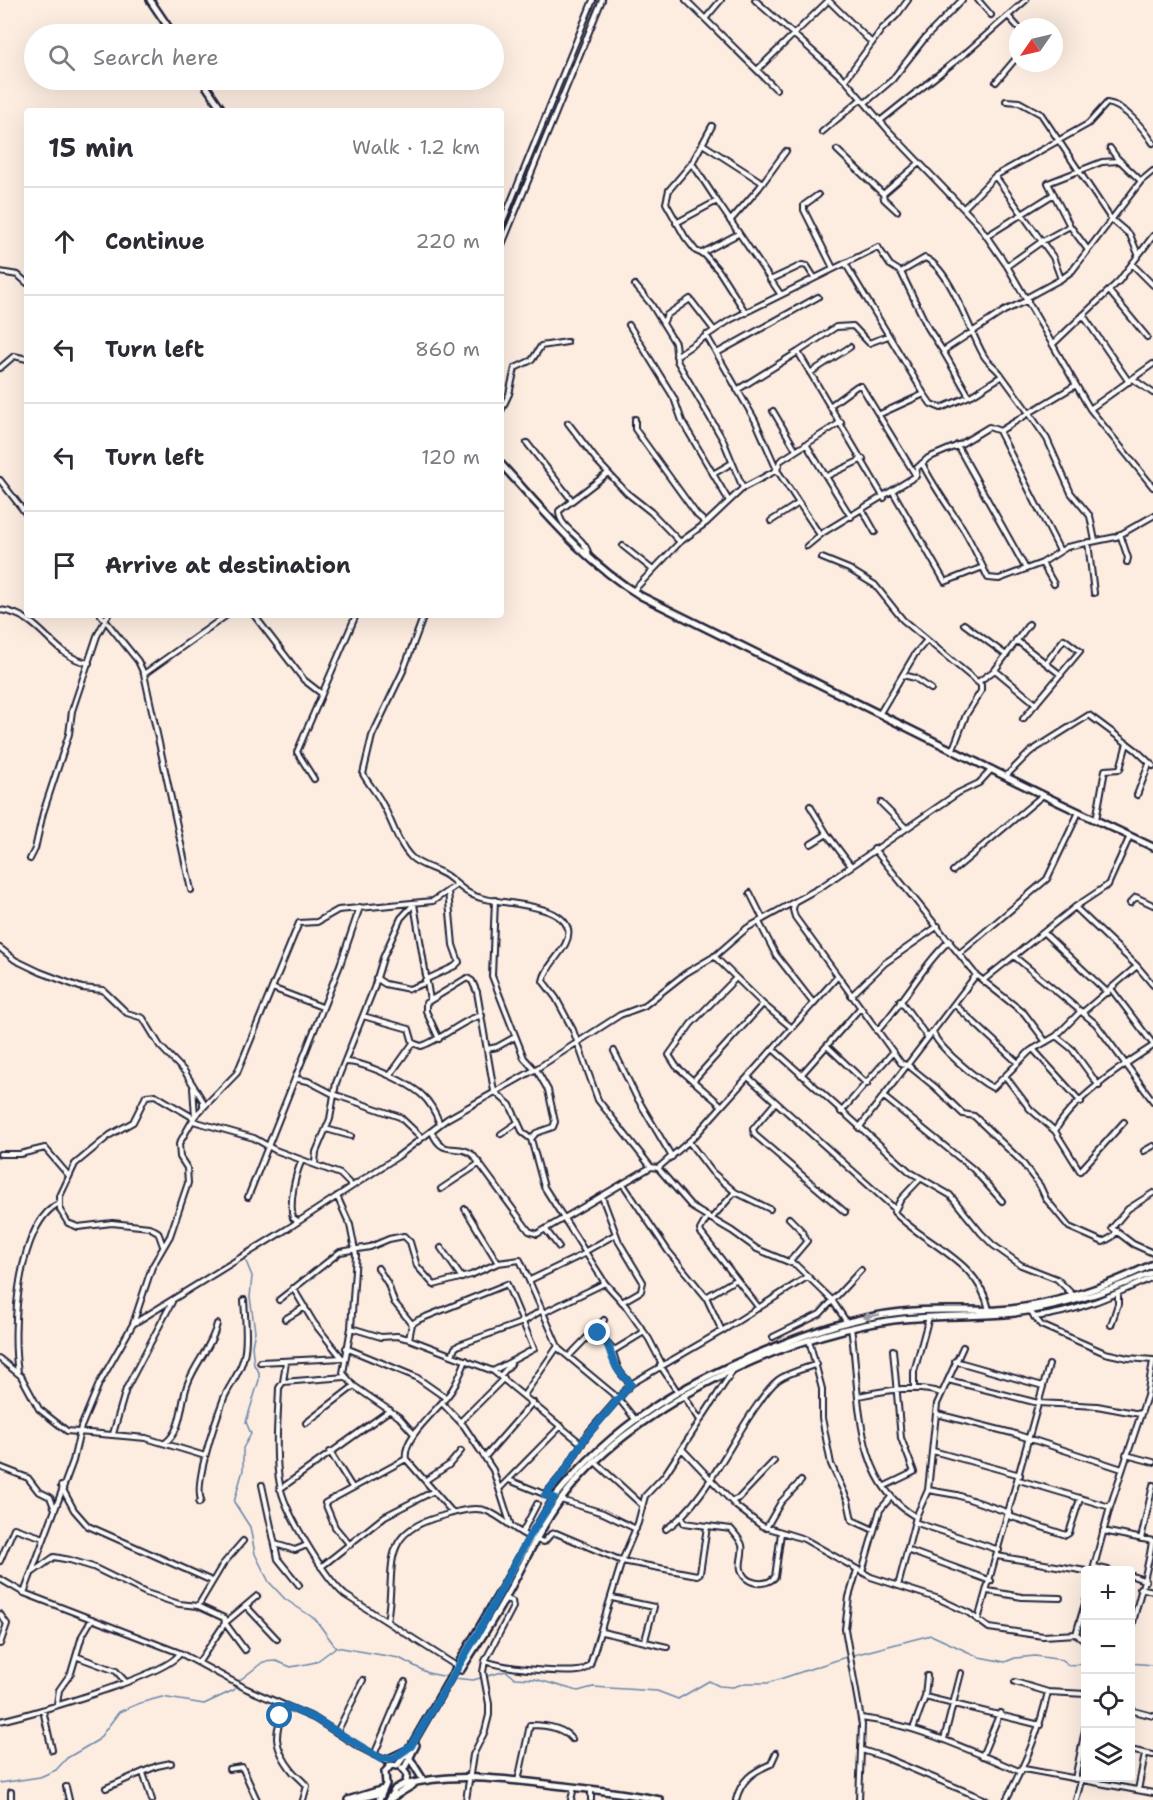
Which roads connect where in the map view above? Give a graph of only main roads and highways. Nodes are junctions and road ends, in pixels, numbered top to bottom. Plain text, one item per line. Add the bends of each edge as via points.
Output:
1 (150, 0) edge
2 (166, 24) edge
3 (209, 90) edge
4 (221, 108) edge
5 (504, 467) edge
6 (1153, 847) edge
7 (1153, 1264) edge
8 (1153, 1272) edge
9 (808, 1336) junction
10 (557, 1499) junction
11 (531, 1539) junction
12 (459, 1668) junction
13 (450, 1683) junction
14 (411, 1746) junction
15 (409, 1757) junction
16 (386, 1760) road end
17 (394, 1766) junction
18 (404, 1769) junction
19 (407, 1775) junction
20 (423, 1779) junction
21 (404, 1785) junction
22 (384, 1788) junction
23 (395, 1789) junction
24 (364, 1799) edge
25 (350, 1800) edge
26 (379, 1800) edge
27 (388, 1800) edge
28 (660, 1800) edge

1 - 2 main road
3 - 4 main road
5 - 6 main road via 589,559 633,591
7 -> 9 main road via 1073,1295 1012,1308 904,1312 846,1321
8 - 9 main road via 1081,1299 1030,1310 929,1317
9 - 10 main road via 684,1396 627,1434
9 - 10 main road via 740,1361 677,1391 635,1419 584,1462
10 - 11 main road
11 - 12 main road
11 - 12 main road via 505,1599
12 - 13 main road
13 - 14 main road
13 - 15 main road
14 - 16 main road
14 - 17 main road
15 - 18 main road
15 - 20 main road
17 - 18 main road
17 - 22 main road via 385,1772
18 - 19 main road
19 - 20 main road
19 - 21 main road
20 - 21 main road
20 - 27 main road
20 - 28 main road via 517,1781
21 - 23 main road
22 - 23 main road
22 - 24 main road
22 - 25 main road
22 - 26 main road
23 - 27 main road
24 - 25 main road

